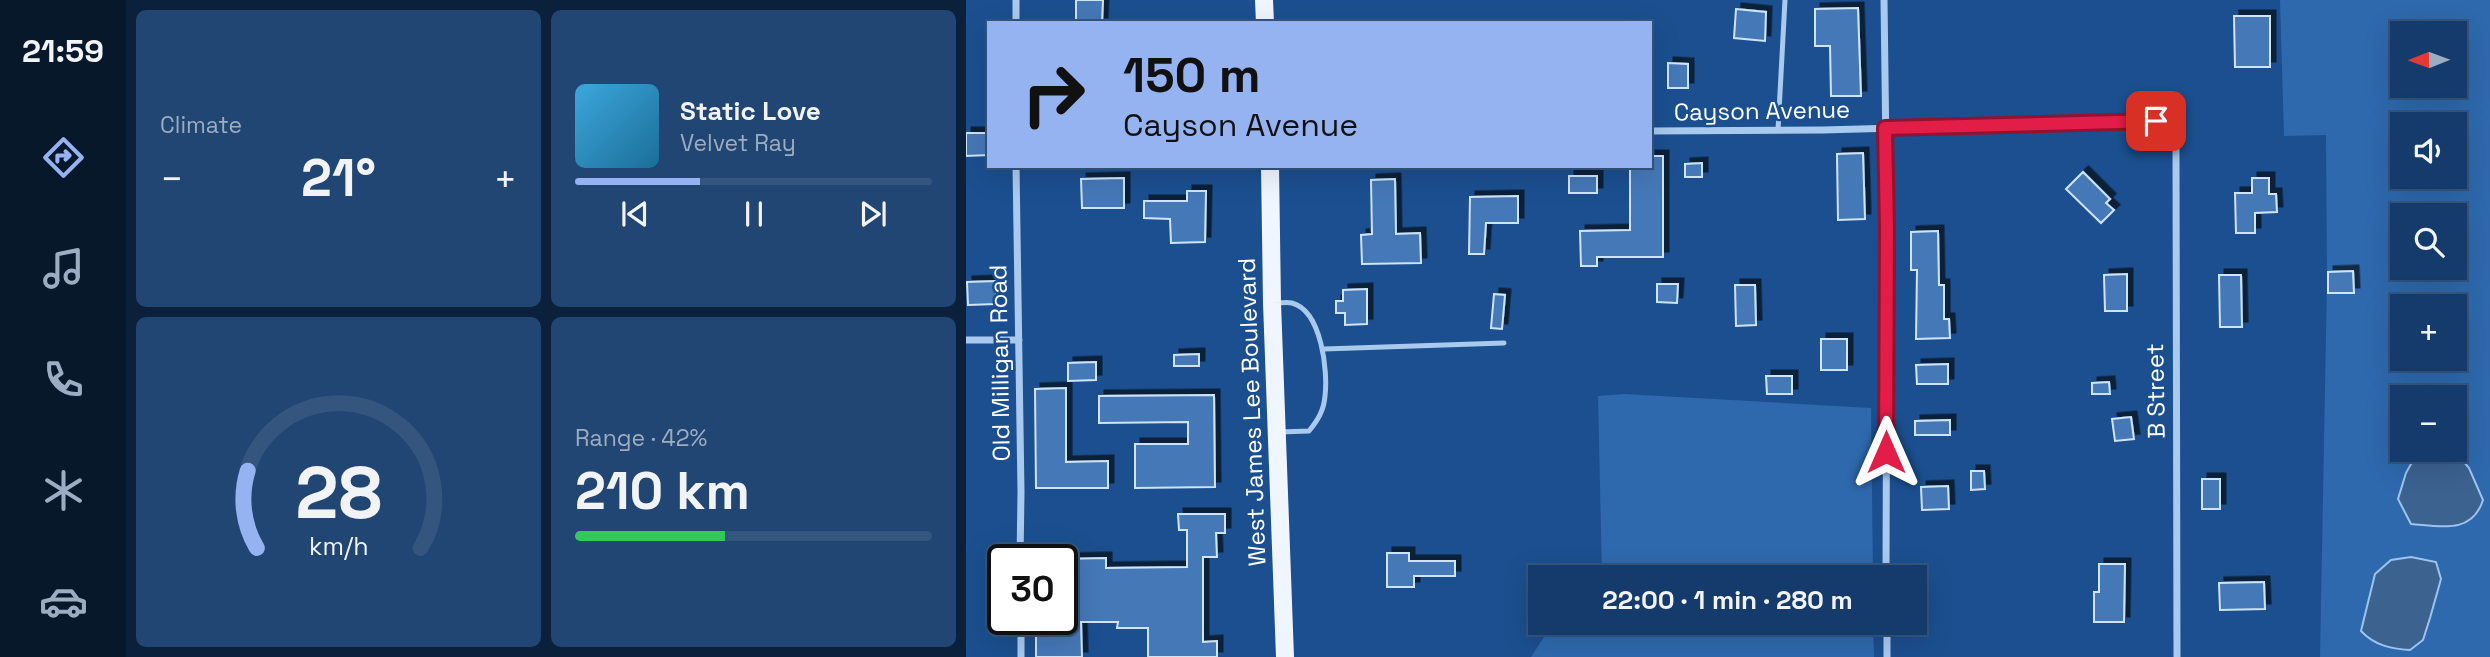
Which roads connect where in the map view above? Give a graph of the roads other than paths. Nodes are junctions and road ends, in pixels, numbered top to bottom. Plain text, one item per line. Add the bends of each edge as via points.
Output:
1 (1016, 0) edge
2 (1265, 0) edge
3 (1785, 0) edge
4 (1884, 0) edge
5 (1016, 21) edge
6 (1265, 21) edge
7 (2167, 126) joint
8 (1885, 128) junction
9 (1778, 130) junction
10 (1652, 131) edge
11 (1016, 168) edge
12 (1270, 168) edge
13 (1272, 303) junction
14 (966, 340) edge
15 (1019, 340) junction
16 (1504, 342) dead end
17 (1324, 349) junction
18 (1277, 432) junction
19 (1020, 544) edge
20 (1886, 565) edge
21 (1021, 635) edge
22 (1886, 635) edge
23 (1021, 657) edge
24 (1285, 657) edge
25 (1887, 657) edge
26 (2177, 657) edge

1 - 5 street
2 - 6 main road
3 - 9 lane
4 - 8 street
7 - 8 street, Cayson Avenue via 2156,121
7 - 26 street, B Street via 2176,147
8 - 9 street, Cayson Avenue
8 - 20 street
9 - 10 street, Cayson Avenue
11 - 15 street, Old Milligan Road
12 - 13 main road, West James Lee Boulevard
13 - 17 lane via 1293,303 1306,311
13 - 18 main road, West James Lee Boulevard
14 - 15 street
15 - 19 street, Old Milligan Road
16 - 17 lane
17 - 18 lane via 1325,397 1320,417 1309,431
18 - 24 main road, West James Lee Boulevard
21 - 23 street
22 - 25 street

